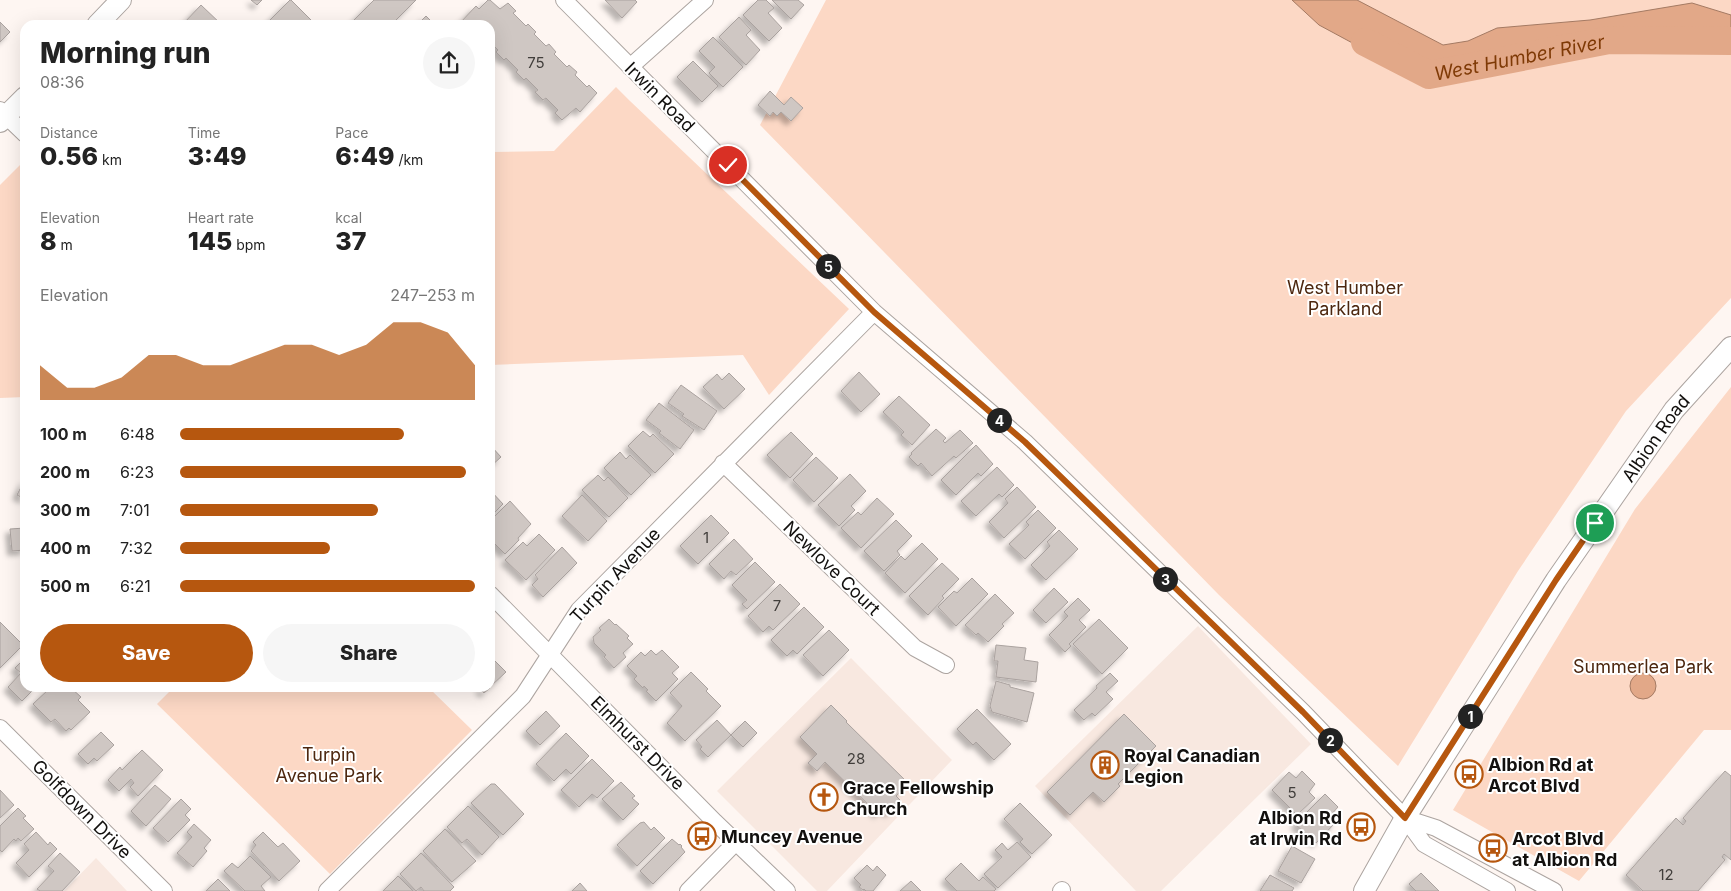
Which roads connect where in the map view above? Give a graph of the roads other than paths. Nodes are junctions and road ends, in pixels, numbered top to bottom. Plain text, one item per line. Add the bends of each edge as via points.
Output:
1 (121, 0) edge
2 (564, 0) edge
3 (704, 0) edge
4 (102, 20) edge
5 (630, 67) junction
6 (20, 101) edge
7 (2, 116) edge
8 (20, 130) edge
9 (874, 312) junction
10 (1731, 347) edge
11 (723, 463) junction
12 (495, 599) edge
13 (550, 654) junction
14 (946, 665) dead end
15 (0, 728) edge
16 (1405, 818) junction
17 (736, 842) junction
18 (164, 891) edge
19 (327, 891) edge
20 (688, 891) edge
21 (786, 891) edge
22 (1364, 891) edge
23 (1507, 891) edge
24 (1554, 891) edge

1 - 4 main road
2 - 5 street, Irwin Road
3 - 5 street
5 - 9 street, Irwin Road
6 - 7 main road
7 - 8 street
9 - 11 street, Turpin Avenue
9 - 16 street, Irwin Road via 1025,442 1303,712
10 - 16 main road, Albion Road via 1674,410 1556,580
11 - 13 street, Turpin Avenue via 579,610
11 - 14 street, Newlove Court via 915,648
12 - 13 street, Elmhurst Drive
13 - 17 street, Elmhurst Drive
13 - 19 street, Turpin Avenue via 523,696
15 - 18 street, Golfdown Drive
16 - 22 main road, Albion Road
16 - 23 street, Irwin Road via 1424,844
16 - 24 street via 1436,828
17 - 20 street
17 - 21 street, Elmhurst Drive

